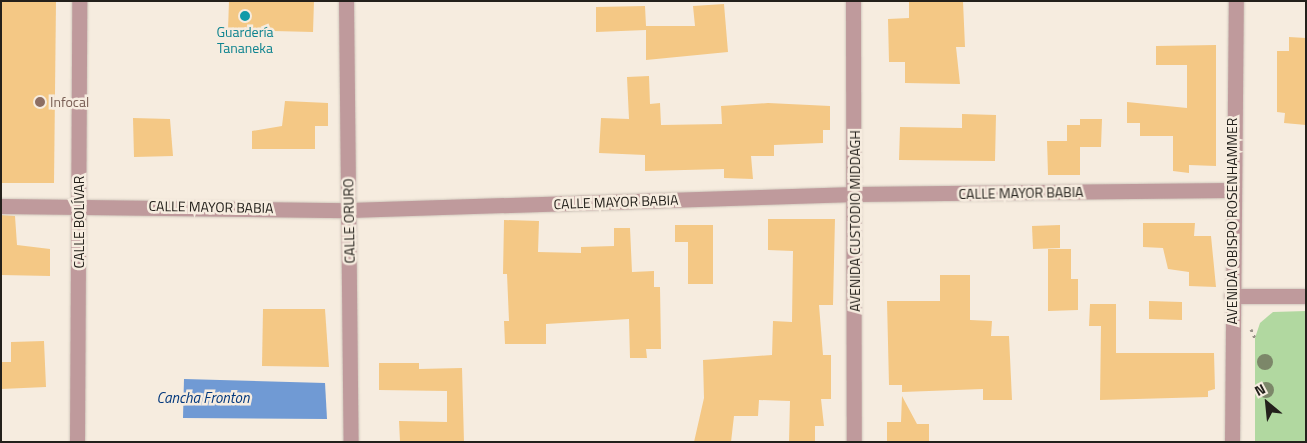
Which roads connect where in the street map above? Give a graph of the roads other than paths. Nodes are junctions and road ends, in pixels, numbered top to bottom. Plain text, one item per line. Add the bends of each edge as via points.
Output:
1 (79, 1) edge
2 (346, 1) edge
3 (853, 1) edge
4 (1236, 1) edge
5 (1231, 190) junction
6 (855, 194) junction
7 (79, 204) junction
8 (1, 206) edge
9 (349, 210) junction
10 (1231, 296) junction
11 (1306, 296) edge
12 (77, 442) edge
13 (351, 442) edge
14 (854, 442) edge
15 (1232, 442) edge

1 - 7 street, CALLE BOLÍVAR
2 - 9 street, CALLE ORURO
3 - 6 street, AVENIDA CUSTODIO MIDDAGH
4 - 5 street, AVENIDA OBISPO ROSENHAMMER
5 - 6 street, CALLE MAYOR BABIA
5 - 10 street, AVENIDA OBISPO ROSENHAMMER
6 - 9 street, CALLE MAYOR BABIA
6 - 14 street, AVENIDA CUSTODIO MIDDAGH
7 - 8 street, CALLE MAYOR BABIA
7 - 9 street, CALLE MAYOR BABIA
7 - 12 street, CALLE BOLÍVAR
9 - 13 street, CALLE ORURO
10 - 11 street
10 - 15 street, AVENIDA OBISPO ROSENHAMMER

